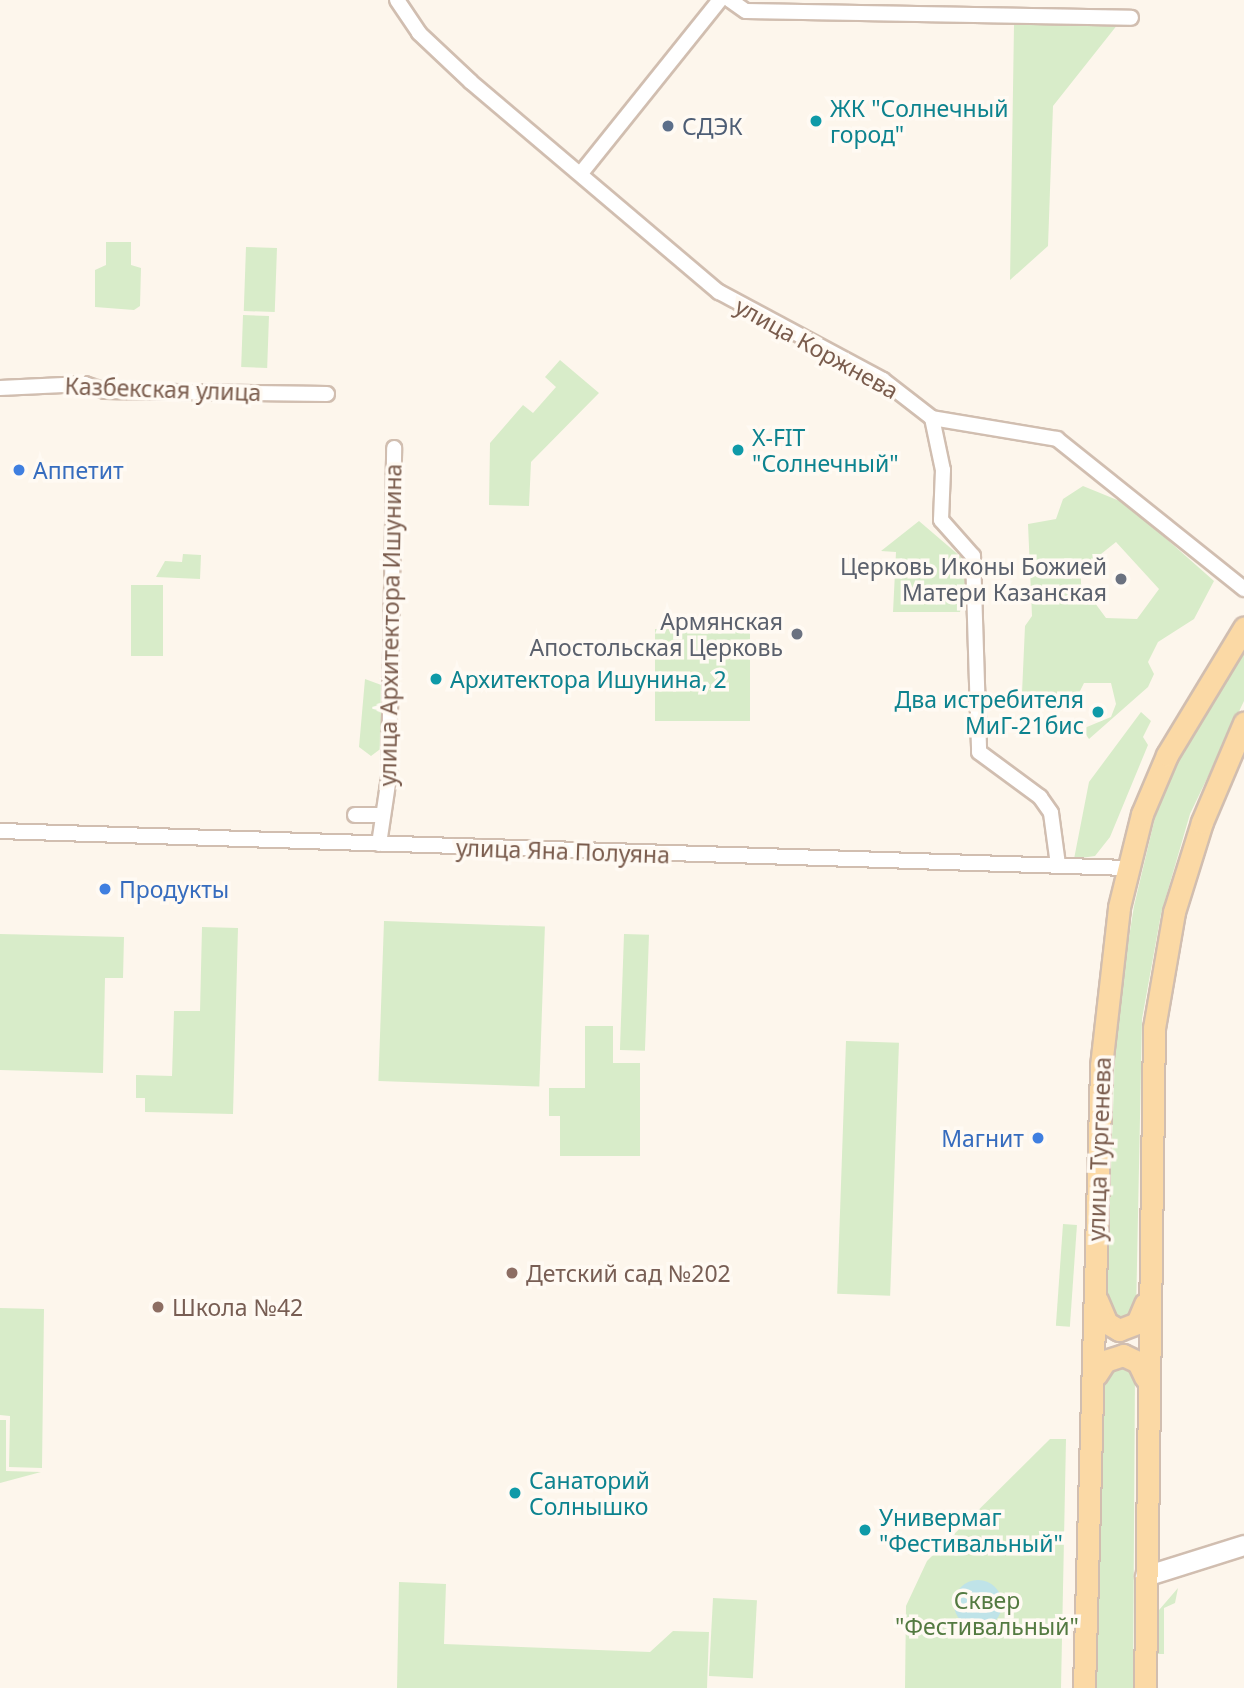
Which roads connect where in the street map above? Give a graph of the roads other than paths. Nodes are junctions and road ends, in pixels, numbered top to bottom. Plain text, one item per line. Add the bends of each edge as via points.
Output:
1 (397, 0) edge
2 (720, 0) edge
3 (730, 0) edge
4 (1131, 18) dead end
5 (582, 172) junction
6 (0, 388) edge
7 (327, 394) dead end
8 (932, 418) junction
9 (394, 448) dead end
10 (1244, 589) edge
11 (1242, 633) edge
12 (1244, 723) edge
13 (355, 815) dead end
14 (382, 815) junction
15 (0, 831) edge
16 (379, 844) junction
17 (1058, 864) junction
18 (1127, 868) junction
19 (1095, 1295) junction
20 (1147, 1296) junction
21 (1096, 1375) junction
22 (1145, 1377) junction
23 (1244, 1545) edge
24 (1145, 1576) junction
25 (1084, 1688) edge
26 (1145, 1688) edge

1 - 5 street, улица Коржнева via 406,18 454,66
2 - 5 street
3 - 4 street via 746,11
5 - 8 street, улица Коржнева via 729,299 883,380
6 - 7 street, Казбекская улица via 85,384 104,391
8 - 10 street via 1057,439
8 - 17 street via 943,470 941,520 973,556 979,752 1040,797 1051,813
9 - 14 street, улица Архитектора Ишунина via 389,777
11 - 18 main road, улица Тургенева via 1167,755
12 - 20 main road via 1202,822 1162,974 1154,1028
13 - 14 street
14 - 16 street, улица Архитектора Ишунина
15 - 16 street, улица Яна Полуяна
16 - 17 street, улица Яна Полуяна
17 - 18 street, улица Яна Полуяна
18 - 19 main road, улица Тургенева via 1102,1054
19 - 20 main road via 1107,1323 1119,1330 1137,1323
19 - 21 main road, улица Тургенева
20 - 22 main road
21 - 22 main road via 1105,1361 1123,1355 1138,1362
21 - 25 main road, улица Тургенева
22 - 24 main road
23 - 24 street
24 - 26 main road

